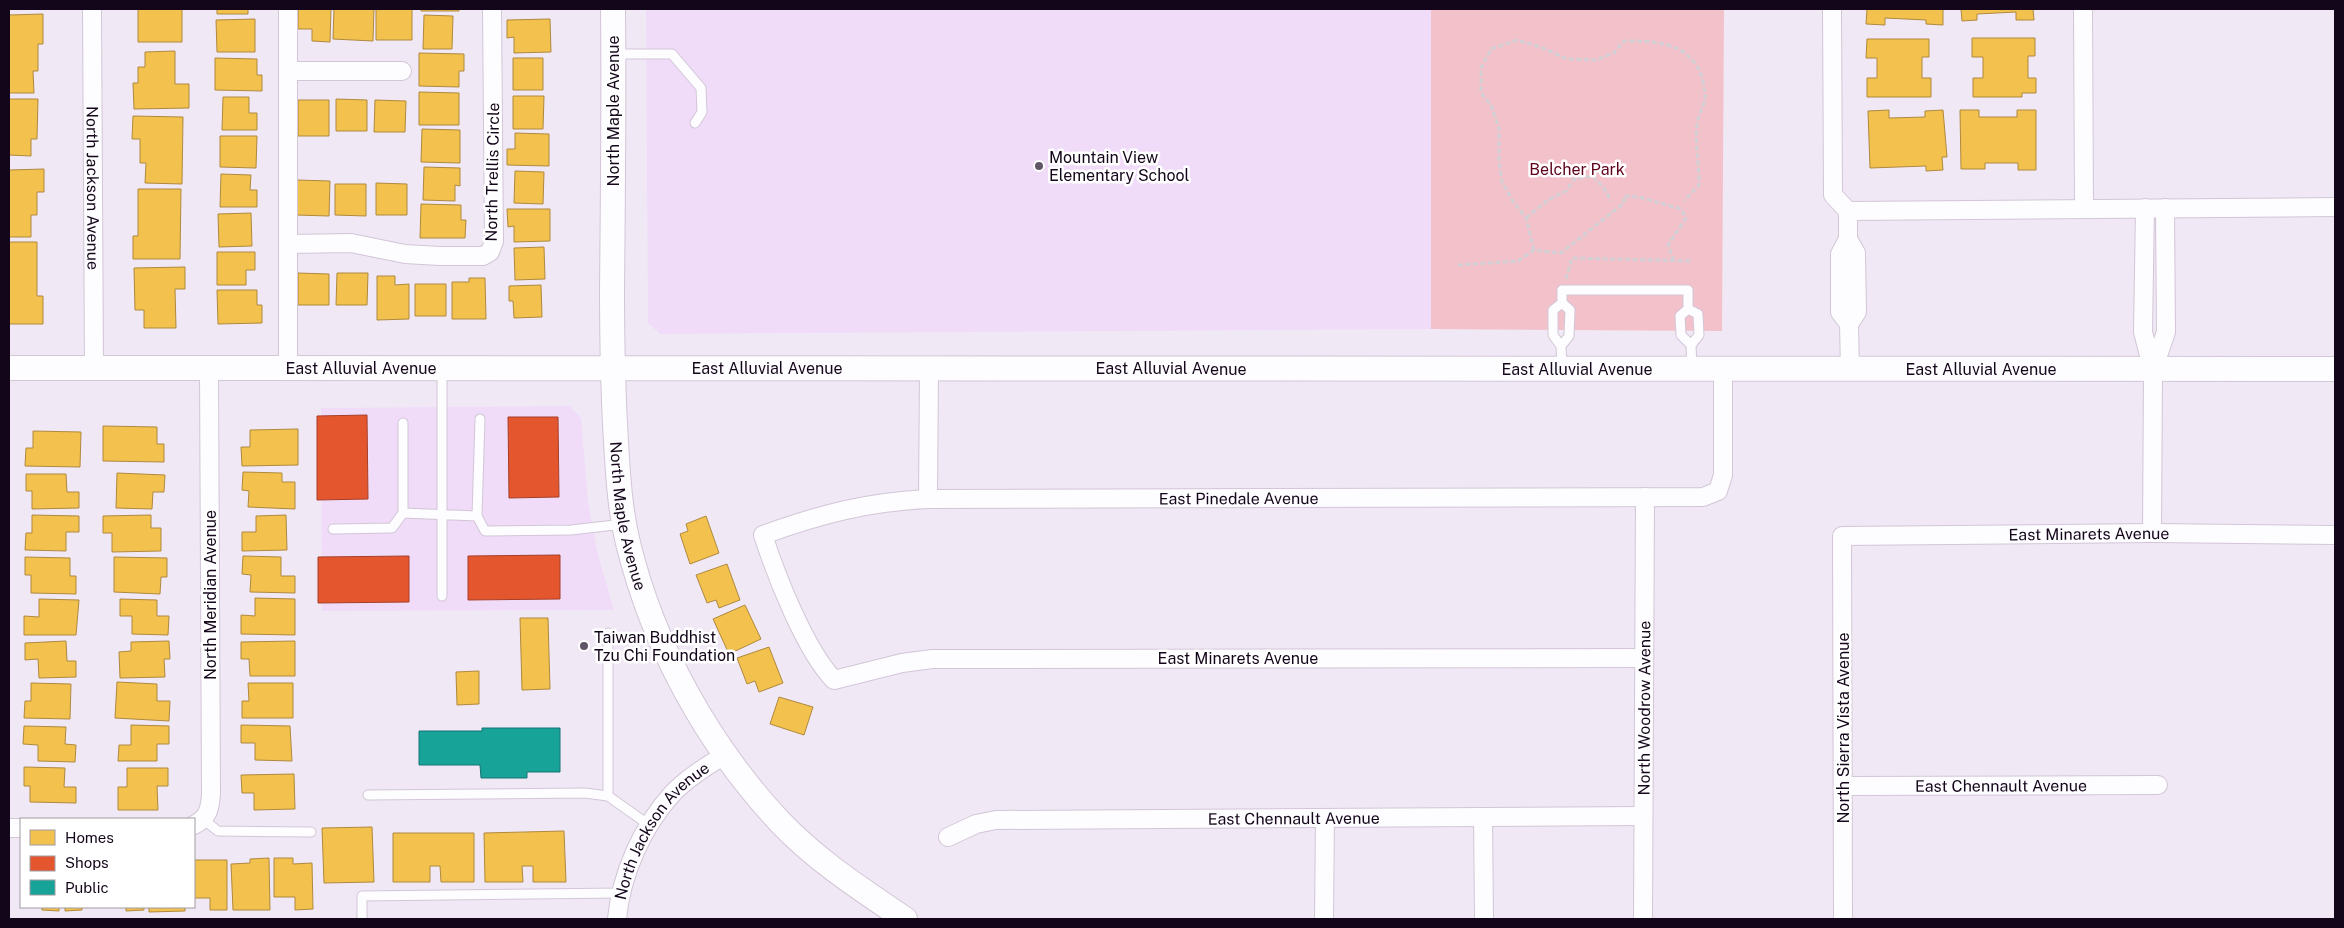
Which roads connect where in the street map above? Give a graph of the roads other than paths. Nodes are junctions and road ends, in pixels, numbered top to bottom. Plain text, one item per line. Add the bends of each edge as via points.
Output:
1 (92, 9) edge
2 (288, 9) edge
3 (492, 9) edge
4 (613, 9) edge
5 (1832, 9) edge
6 (2083, 9) edge
7 (613, 54) junction
8 (288, 71) junction
9 (402, 71) dead end
10 (695, 123) dead end
11 (2335, 207) edge
12 (2145, 208) junction
13 (2165, 208) junction
14 (2084, 209) junction
15 (1848, 210) junction
16 (290, 244) junction
17 (1562, 303) junction
18 (1688, 308) junction
19 (1691, 345) junction
20 (1562, 357) junction
21 (288, 367) junction
22 (9, 368) edge
23 (94, 368) junction
24 (209, 368) junction
25 (442, 368) junction
26 (611, 368) junction
27 (1692, 368) junction
28 (1722, 368) junction
29 (2335, 369) edge
30 (929, 370) junction
31 (1850, 370) junction
32 (2153, 371) junction
33 (480, 419) dead end
34 (403, 423) dead end
35 (1645, 498) junction
36 (928, 499) junction
37 (403, 513) junction
38 (442, 514) junction
39 (477, 516) junction
40 (624, 524) junction
41 (333, 529) dead end
42 (2152, 533) junction
43 (2335, 535) edge
44 (1842, 536) joint
45 (442, 596) dead end
46 (608, 634) dead end
47 (1644, 658) junction
48 (834, 680) joint
49 (725, 755) junction
50 (2158, 785) dead end
51 (1843, 786) junction
52 (368, 795) dead end
53 (608, 796) junction
54 (1643, 816) junction
55 (1483, 817) junction
56 (1324, 818) junction
57 (199, 822) edge
58 (649, 825) junction
59 (311, 832) dead end
60 (948, 837) dead end
61 (622, 893) junction
62 (362, 919) edge
63 (617, 919) edge
64 (905, 919) edge
65 (1324, 919) edge
66 (1484, 919) edge
67 (1643, 919) edge
68 (1843, 919) edge

1 - 23 street, North Jackson Avenue
2 - 8 street
3 - 16 street, North Trellis Circle via 494,241 490,252 483,256 440,256 405,254 351,243
4 - 7 main road, North Maple Avenue
5 - 15 street via 1833,195
6 - 14 street
7 - 10 lane via 672,54 701,88 702,112
7 - 26 main road, North Maple Avenue
8 - 9 street
8 - 16 street
11 - 13 street
12 - 13 street
12 - 14 street
12 - 32 street via 2144,332
13 - 32 street via 2166,332
14 - 15 street
15 - 31 street via 1848,239 1840,254 1840,312 1849,324
16 - 21 street
17 - 18 lane via 1562,290 1688,290
17 - 20 lane via 1570,310 1569,336
17 - 20 lane via 1553,310 1553,336
18 - 19 lane via 1680,316 1681,334
18 - 19 lane via 1698,314 1699,335
19 - 27 lane
20 - 27 main road, East Alluvial Avenue
20 - 30 main road, East Alluvial Avenue
21 - 24 main road, East Alluvial Avenue
21 - 25 main road, East Alluvial Avenue
22 - 23 main road, East Alluvial Avenue
23 - 24 main road, East Alluvial Avenue
24 - 57 street, North Meridian Avenue via 211,794 210,809
25 - 26 main road, East Alluvial Avenue
25 - 38 lane
26 - 30 main road, East Alluvial Avenue
26 - 40 main road, North Maple Avenue via 618,484
27 - 28 main road, East Alluvial Avenue
28 - 31 main road, East Alluvial Avenue
28 - 35 street, East Pinedale Avenue via 1723,475 1718,491 1703,497
29 - 32 main road, East Alluvial Avenue
30 - 36 street
31 - 32 main road, East Alluvial Avenue
32 - 42 street
33 - 39 lane
34 - 37 lane
35 - 36 street, East Pinedale Avenue
35 - 47 street, North Woodrow Avenue
36 - 48 street, East Pinedale Avenue via 844,508 763,535 774,570 797,618
37 - 38 lane
37 - 41 lane via 392,528
38 - 39 lane
38 - 45 lane
39 - 40 lane via 485,530 571,530
40 - 49 main road, North Maple Avenue via 637,576 668,655 703,722
42 - 43 street, East Minarets Avenue
42 - 44 street, East Minarets Avenue
44 - 51 street, North Sierra Vista Avenue
46 - 53 lane
47 - 48 street, East Minarets Avenue via 932,659 902,662
47 - 54 street, North Woodrow Avenue
49 - 58 street, North Jackson Avenue via 695,773 672,794
49 - 64 main road, North Maple Avenue via 752,790 807,848
50 - 51 street, East Chennault Avenue
51 - 68 street, North Sierra Vista Avenue
52 - 53 lane via 585,793
53 - 58 lane
54 - 55 street, East Chennault Avenue
54 - 67 street, North Woodrow Avenue
55 - 56 street, East Chennault Avenue
55 - 66 street
56 - 60 street, East Chennault Avenue via 996,820 976,824
56 - 65 street
57 - 59 lane via 218,831
58 - 61 street, North Jackson Avenue via 633,856
61 - 62 lane via 362,896
61 - 63 street, North Jackson Avenue

